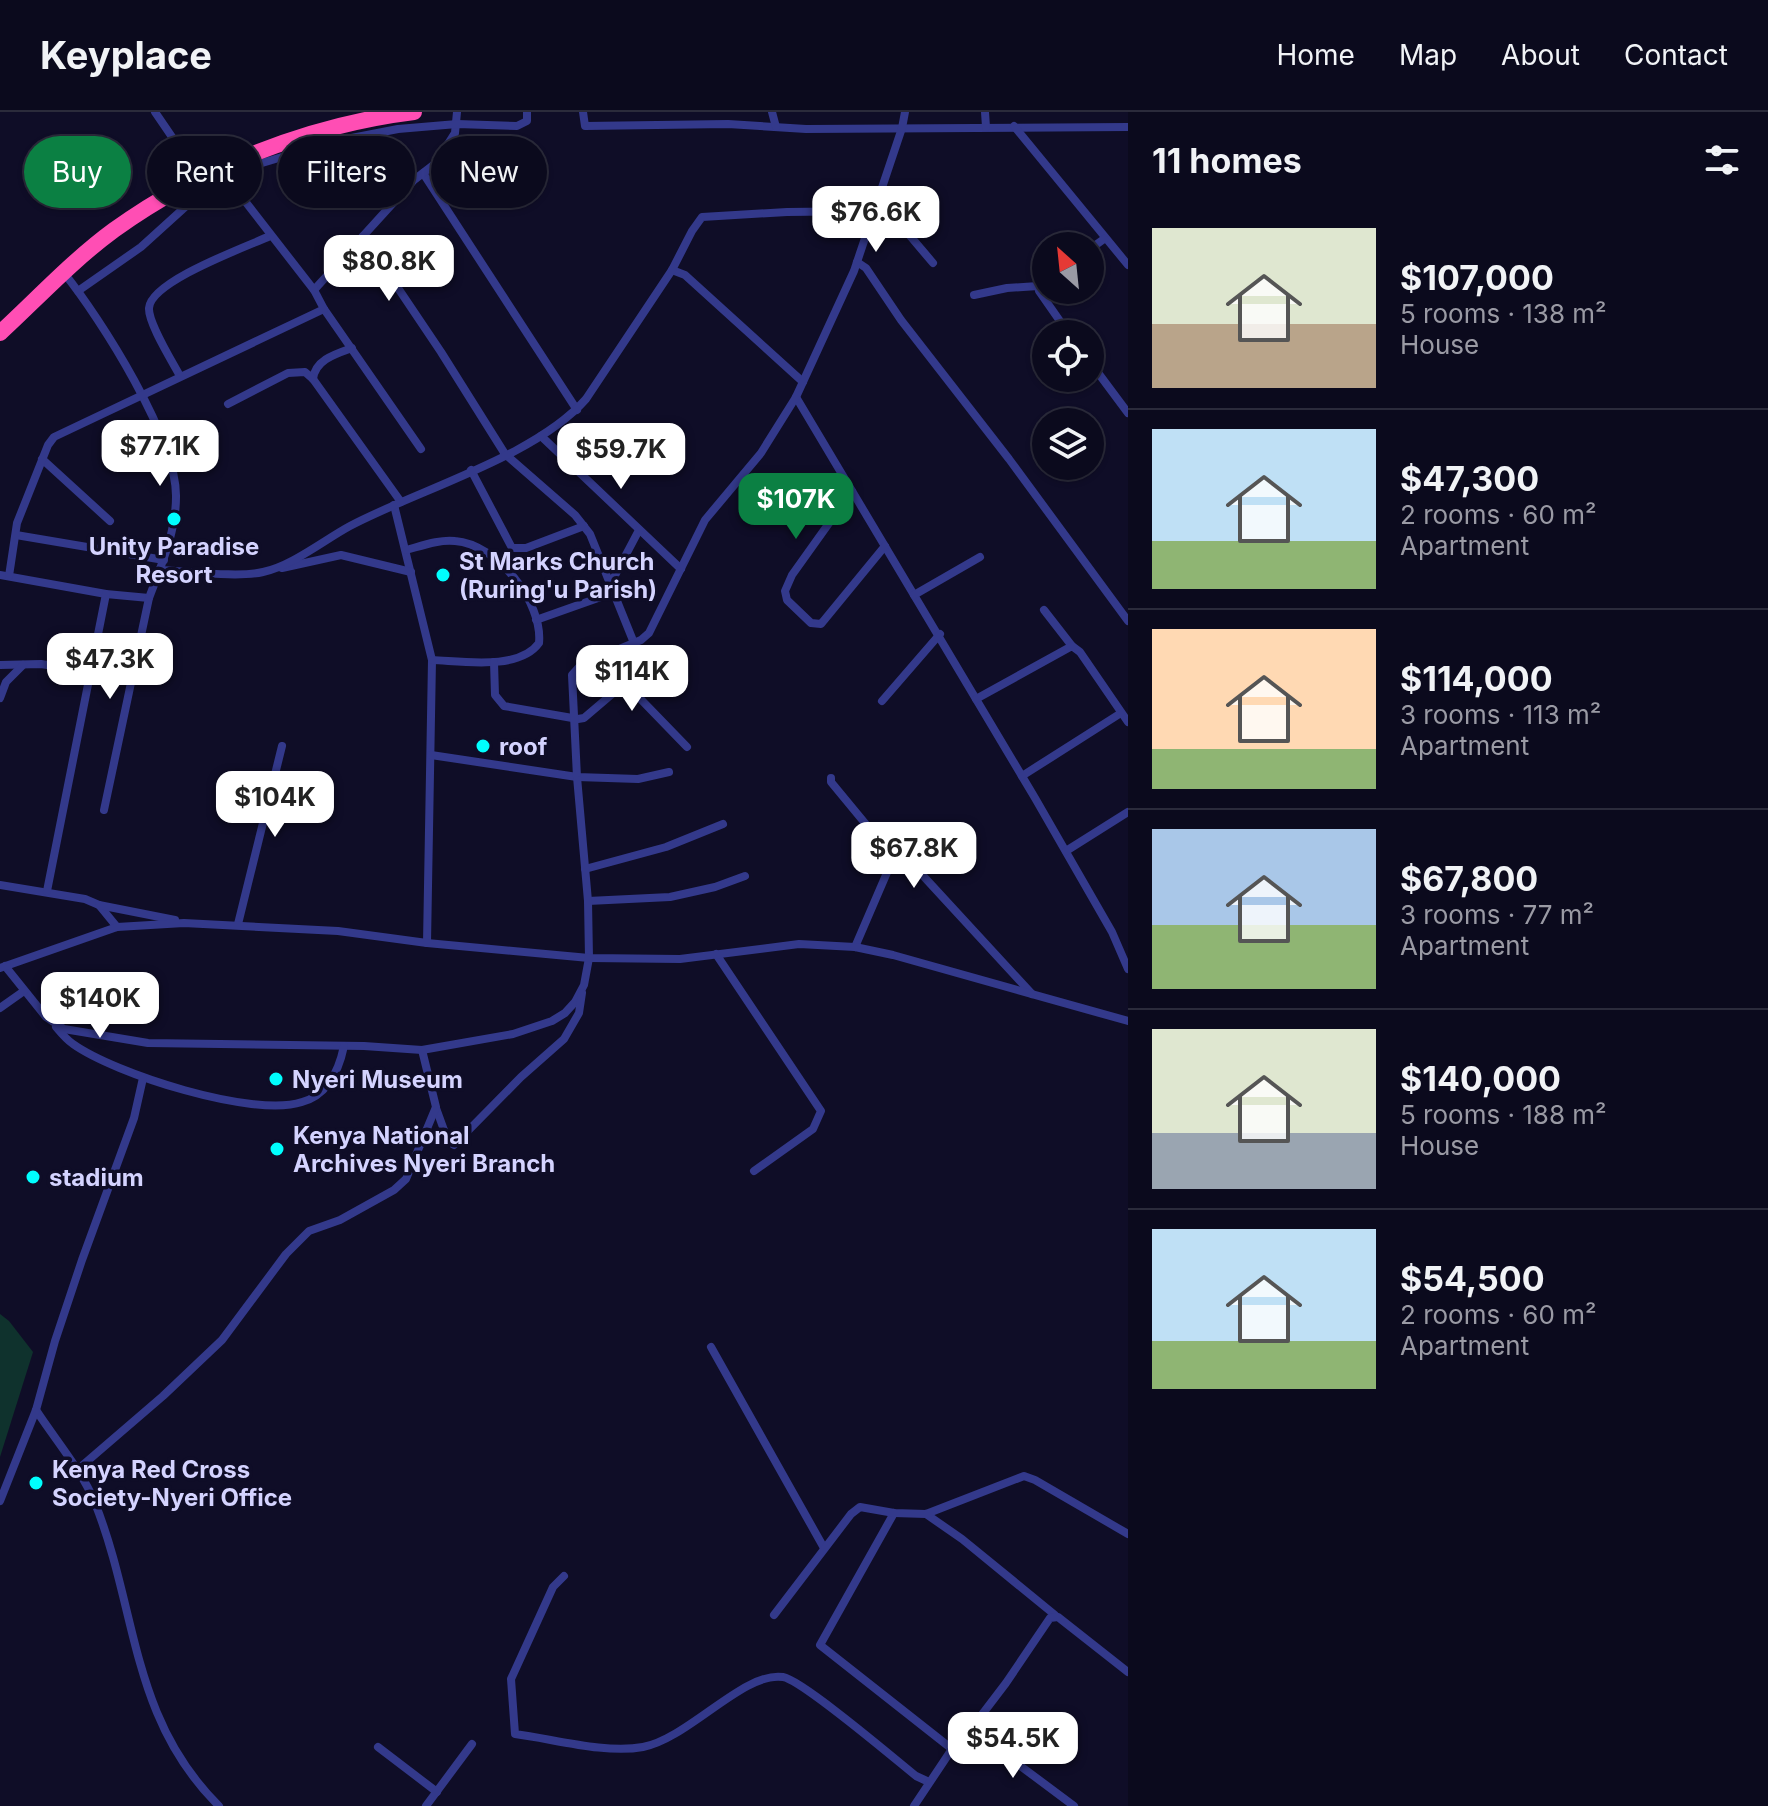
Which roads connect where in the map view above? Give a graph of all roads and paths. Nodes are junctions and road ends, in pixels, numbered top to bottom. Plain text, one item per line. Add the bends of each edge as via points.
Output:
1 (155, 112) edge
2 (414, 112) edge
3 (457, 112) edge
4 (527, 112) edge
5 (583, 112) edge
6 (772, 112) edge
7 (905, 112) edge
8 (985, 112) edge
9 (457, 124) junction
10 (1014, 126) junction
11 (776, 127) junction
12 (986, 127) junction
13 (1128, 127) edge
14 (902, 128) junction
15 (171, 136) edge
16 (319, 136) edge
17 (362, 136) edge
18 (423, 173) junction
19 (878, 198) junction
20 (151, 208) edge
21 (184, 208) edge
22 (249, 208) edge
23 (873, 211) junction
24 (1098, 232) edge
25 (270, 236) junction
26 (363, 236) junction
27 (1104, 239) edge
28 (857, 262) junction
29 (933, 263) dead end
30 (1128, 265) edge
31 (672, 270) junction
32 (64, 273) junction
33 (1032, 286) edge
34 (314, 290) junction
35 (78, 291) junction
36 (974, 295) dead end
37 (324, 309) junction
38 (0, 333) edge
39 (352, 348) junction
40 (180, 376) junction
41 (313, 379) junction
42 (1104, 381) edge
43 (803, 382) junction
44 (140, 394) junction
45 (796, 397) junction
46 (228, 404) dead end
47 (577, 410) junction
48 (1128, 413) edge
49 (541, 436) junction
50 (421, 449) dead end
51 (505, 454) junction
52 (42, 459) junction
53 (471, 470) junction
54 (852, 491) junction
55 (398, 504) junction
56 (110, 521) dead end
57 (584, 526) junction
58 (639, 530) junction
59 (16, 535) junction
60 (885, 546) junction
61 (406, 550) junction
62 (980, 557) dead end
63 (164, 560) junction
64 (681, 569) junction
65 (159, 570) junction
66 (269, 570) junction
67 (411, 572) junction
68 (4, 576) edge
69 (613, 588) junction
70 (106, 594) junction
71 (914, 595) junction
72 (149, 598) junction
73 (1044, 610) dead end
74 (536, 620) junction
75 (1128, 621) edge
76 (940, 634) junction
77 (634, 643) junction
78 (1072, 646) junction
79 (606, 656) junction
80 (432, 660) junction
81 (494, 662) junction
82 (0, 665) edge
83 (23, 665) junction
84 (0, 672) edge
85 (91, 672) junction
86 (6, 682) junction
87 (625, 683) junction
88 (0, 698) edge
89 (976, 699) junction
90 (882, 701) dead end
91 (1121, 713) junction
92 (573, 718) junction
93 (1128, 722) edge
94 (282, 746) dead end
95 (687, 747) dead end
96 (431, 755) junction
97 (669, 772) dead end
98 (426, 776) dead end
99 (1022, 776) junction
100 (577, 777) junction
101 (831, 778) dead end
102 (104, 810) dead end
103 (1128, 812) edge
104 (723, 824) dead end
105 (1066, 851) junction
106 (895, 854) junction
107 (585, 869) junction
108 (745, 876) dead end
109 (0, 885) edge
110 (47, 891) junction
111 (588, 901) junction
112 (99, 905) junction
113 (184, 923) junction
114 (238, 924) junction
115 (117, 927) junction
116 (427, 943) junction
117 (855, 947) junction
118 (716, 954) junction
119 (589, 958) junction
120 (3, 967) edge
121 (1128, 969) edge
122 (584, 985) junction
123 (24, 991) junction
124 (1033, 995) junction
125 (0, 1008) edge
126 (46, 1017) junction
127 (1128, 1021) edge
128 (344, 1046) junction
129 (422, 1050) junction
130 (143, 1078) junction
131 (436, 1107) junction
132 (754, 1171) dead end
133 (711, 1347) dead end
134 (36, 1410) junction
135 (77, 1470) junction
136 (0, 1501) edge
137 (894, 1513) junction
138 (926, 1514) junction
139 (1128, 1534) edge
140 (824, 1548) junction
141 (564, 1576) dead end
142 (774, 1615) dead end
143 (1055, 1615) junction
144 (1128, 1672) edge
145 (971, 1729) junction
146 (472, 1744) dead end
147 (378, 1747) dead end
148 (952, 1749) junction
149 (929, 1782) junction
150 (437, 1792) junction
151 (219, 1806) edge
152 (426, 1806) edge
153 (914, 1806) edge
154 (1074, 1806) edge

1 - 15 street
2 - 16 highway via 350,124
3 - 9 street
4 - 9 street via 527,121 517,126
5 - 11 street via 585,126
6 - 11 street
7 - 14 street
8 - 12 street
9 - 17 street
9 - 18 street via 436,163
10 - 12 street
10 - 13 street
10 - 24 street
11 - 14 street
12 - 14 street
14 - 19 street
18 - 26 street
18 - 47 street
19 - 23 street
19 - 29 street
20 - 32 highway
21 - 35 street via 141,247
22 - 25 street
23 - 28 street
23 - 31 street via 702,217
25 - 34 street
25 - 40 street via 169,283 152,300 153,321
26 - 34 street
26 - 51 street
27 - 30 street
28 - 43 street
28 - 75 street
31 - 43 street via 685,275
31 - 47 street
32 - 35 street
32 - 38 highway
33 - 36 street
34 - 37 street
35 - 44 street
37 - 39 street
37 - 40 street
39 - 41 street via 321,362
39 - 50 street
40 - 44 street
41 - 46 street via 301,371 288,373
41 - 55 street
42 - 48 street
43 - 45 street
44 - 52 street via 54,437
44 - 63 street via 162,436 175,478 177,499
45 - 54 street
45 - 64 street via 761,453 705,520
47 - 49 street
49 - 51 street
49 - 58 street
51 - 53 street
51 - 57 street
52 - 56 street
52 - 59 street
53 - 55 street
53 - 57 street via 512,548 526,548
54 - 60 street
54 - 60 street via 792,575 787,600 811,623 821,624
55 - 61 street
55 - 66 street
57 - 69 street
58 - 64 street
58 - 69 street
59 - 63 street
59 - 68 street
60 - 71 street
61 - 67 street
61 - 74 street via 464,542 513,574
62 - 71 street
63 - 65 street
64 - 77 street via 649,633
65 - 66 street
65 - 72 street
66 - 67 street via 341,555
67 - 80 street
68 - 70 street
69 - 74 street
69 - 77 street
70 - 72 street
70 - 85 street
71 - 76 street
72 - 102 street
73 - 78 street
74 - 81 street via 540,638 535,649
76 - 89 street
76 - 90 street
77 - 79 street
78 - 89 street
78 - 91 street
79 - 87 street
79 - 92 street via 581,665 572,675
80 - 81 street
80 - 96 street
81 - 92 street via 495,695 504,706
82 - 83 street
83 - 85 street
83 - 86 street
84 - 86 street
85 - 110 street
86 - 88 street
87 - 92 street via 584,718
87 - 95 street
89 - 99 street
91 - 93 street
91 - 99 street
92 - 100 street
94 - 114 street
96 - 100 street
96 - 116 street
97 - 100 street via 638,779
98 - 116 street
99 - 105 street
100 - 107 street
101 - 106 street
103 - 105 street
104 - 107 street via 666,847
105 - 121 street
106 - 117 street
106 - 124 street via 903,854
107 - 111 street
108 - 111 street via 670,897
109 - 110 street
110 - 112 street
111 - 119 street
112 - 113 street
112 - 115 street
113 - 114 street
113 - 115 street
114 - 116 street
115 - 120 street
116 - 119 street
117 - 118 street via 799,944
117 - 124 street
118 - 119 street
118 - 132 street via 821,1111 813,1129
119 - 122 street
120 - 123 street
122 - 129 street via 565,1013 552,1021 513,1034
122 - 131 street via 579,1013 564,1039 454,1145
123 - 125 street
123 - 126 street
124 - 127 street
126 - 128 street via 64,1029 148,1043
126 - 130 street via 72,1044
128 - 129 street
128 - 130 street via 328,1084 318,1095 292,1104 204,1096
129 - 131 street
130 - 134 street
131 - 135 street via 406,1179 340,1220 309,1231 222,1340
133 - 140 street
134 - 135 street
134 - 136 street
135 - 151 street via 107,1538 157,1716 188,1769
137 - 138 street
137 - 140 street via 856,1508
137 - 148 street via 820,1645
138 - 139 street via 1021,1476
138 - 143 street
140 - 142 street
141 - 149 street via 553,1587 511,1679 515,1734 642,1748 678,1732 750,1683 784,1677
143 - 144 street
143 - 145 street
145 - 148 street
145 - 154 street
146 - 150 street
147 - 150 street
148 - 149 street
149 - 153 street
150 - 152 street

